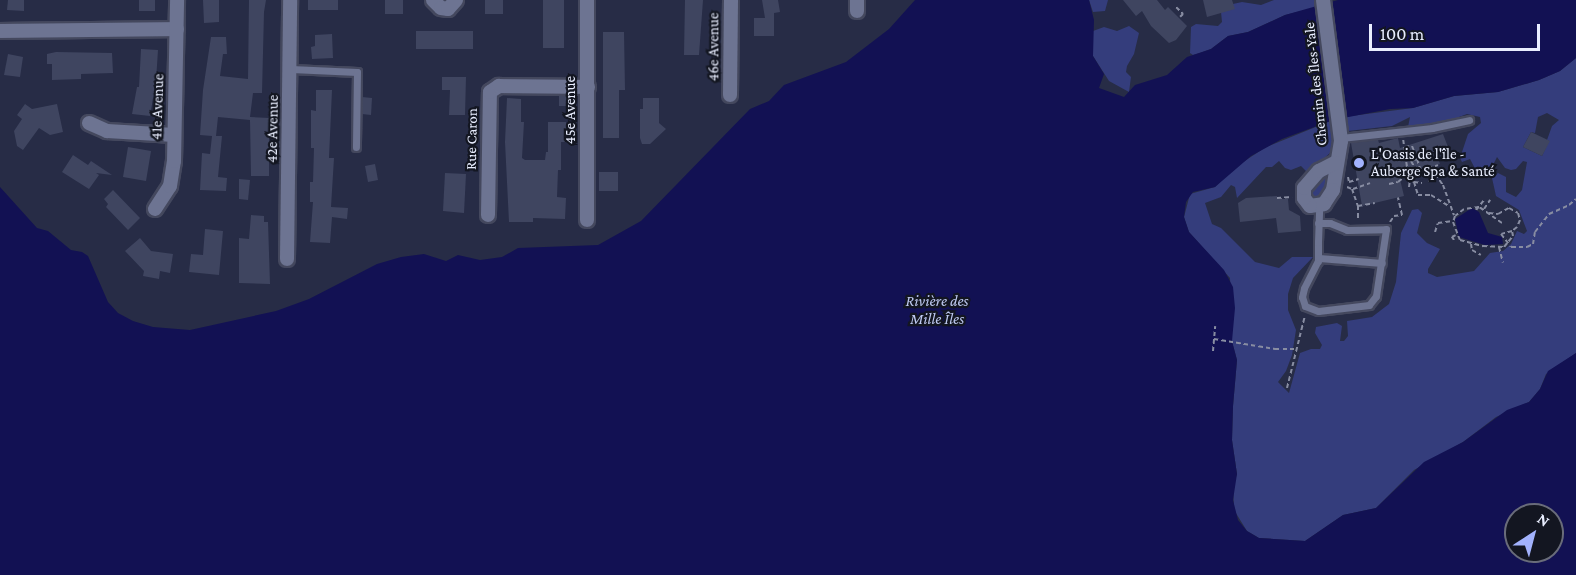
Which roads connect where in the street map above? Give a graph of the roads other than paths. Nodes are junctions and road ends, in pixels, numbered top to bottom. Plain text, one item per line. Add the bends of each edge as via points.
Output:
1 (177, 0) edge
2 (290, 0) edge
3 (433, 0) edge
4 (456, 0) edge
5 (587, 0) edge
6 (731, 0) edge
7 (1323, 1) edge
8 (177, 29) junction
9 (0, 31) edge
10 (291, 69) junction
11 (588, 87) junction
12 (730, 95) dead end
13 (1469, 120) dead end
14 (90, 123) dead end
15 (174, 135) junction
16 (1341, 138) junction
17 (356, 147) dead end
18 (1341, 168) junction
19 (1319, 207) junction
20 (155, 209) dead end
21 (488, 214) dead end
22 (587, 220) dead end
23 (1318, 223) junction
24 (1319, 258) junction
25 (287, 259) dead end
26 (1382, 263) junction

1 - 8 street, 41e Avenue
2 - 10 street, 42e Avenue
3 - 4 street via 441,9 448,9
5 - 11 street, 45e Avenue
6 - 12 street, 46e Avenue
7 - 16 street, Chemin des Îles-Yale
8 - 9 street
8 - 15 street, 41e Avenue
10 - 17 lane via 357,72
10 - 25 street, 42e Avenue
11 - 21 street, Rue Caron via 499,86 490,92
11 - 22 street, 45e Avenue
13 - 16 lane
14 - 15 street via 107,131
15 - 20 street, 41e Avenue via 170,186
16 - 18 street, Chemin des Îles-Yale
18 - 19 street, Chemin des Îles-Yale via 1326,201
18 - 19 street, Chemin des Îles-Yale via 1319,171 1304,188 1306,201
19 - 23 lane
23 - 24 lane
23 - 26 lane via 1347,230 1386,229
24 - 26 lane
24 - 26 lane via 1302,294 1305,306 1315,311 1372,303 1377,296

